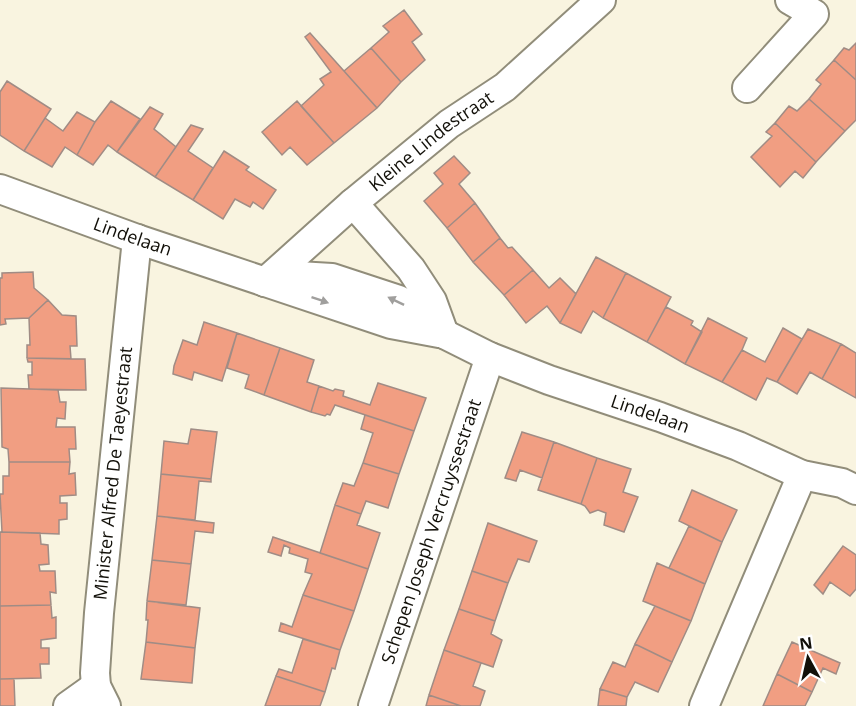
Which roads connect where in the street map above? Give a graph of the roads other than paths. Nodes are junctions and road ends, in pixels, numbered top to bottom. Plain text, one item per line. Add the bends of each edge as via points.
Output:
1 (598, 1) edge
2 (810, 5) edge
3 (747, 88) dead end
4 (0, 189) edge
5 (353, 203) junction
6 (137, 239) junction
7 (265, 282) junction
8 (444, 334) junction
9 (490, 357) junction
10 (802, 475) junction
11 (856, 490) edge
12 (101, 696) edge
13 (68, 706) edge
14 (373, 706) edge
15 (704, 706) edge

1 - 5 street, Kleine Lindestraat via 505,87 449,124
2 - 3 street
4 - 6 street, Lindelaan
5 - 7 street, Kleine Lindestraat
5 - 8 street via 411,268 432,301
6 - 7 street, Lindelaan
6 - 12 street, Minister Alfred De Taeyestraat via 99,614 95,673
7 - 8 street, Lindelaan via 298,276 332,278 399,300
8 - 9 street, Lindelaan
9 - 10 street, Lindelaan via 738,446
9 - 14 street, Schepen Joseph Vercruyssestraat
10 - 11 street, Lindelaan
10 - 15 street
12 - 13 street

